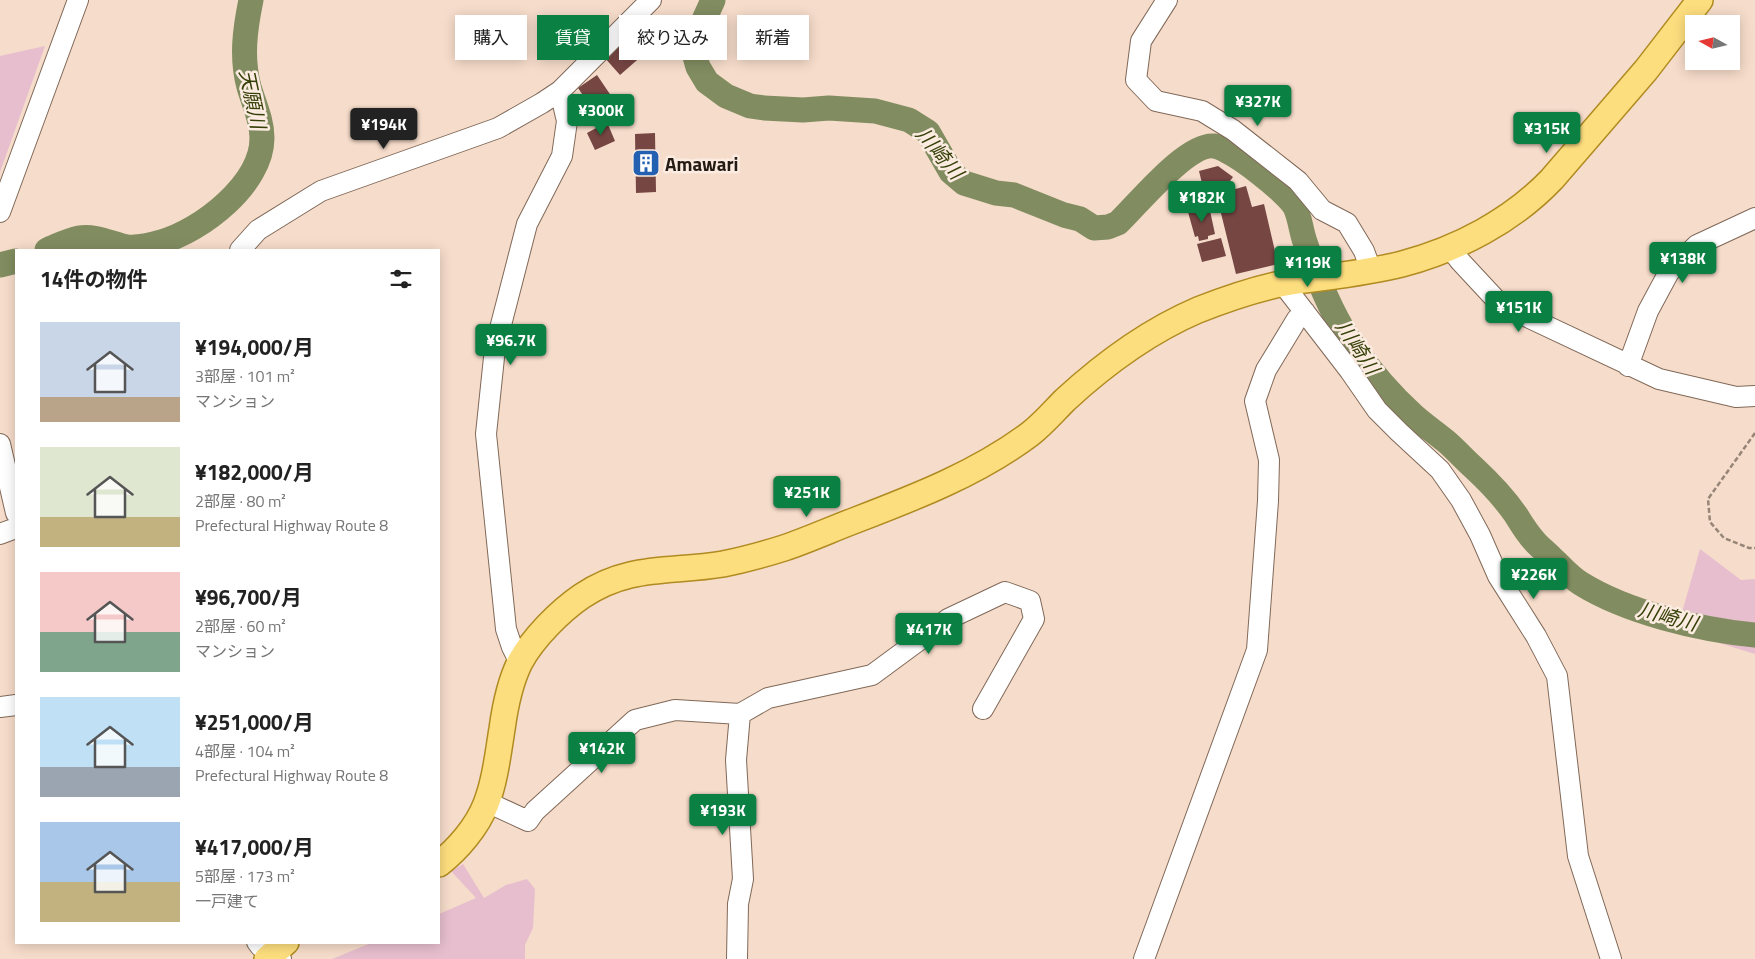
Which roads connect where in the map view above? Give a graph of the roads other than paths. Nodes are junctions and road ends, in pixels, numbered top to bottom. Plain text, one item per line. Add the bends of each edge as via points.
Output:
1 (78, 0) edge
2 (651, 0) edge
3 (1167, 0) edge
4 (1700, 0) edge
5 (560, 90) junction
6 (0, 212) edge
7 (1755, 218) edge
8 (1450, 248) junction
9 (241, 249) edge
10 (1368, 270) junction
11 (1292, 283) junction
12 (1305, 312) junction
13 (1628, 366) junction
14 (1755, 396) edge
15 (0, 444) edge
16 (15, 509) edge
17 (15, 528) edge
18 (0, 534) edge
19 (520, 663) junction
20 (15, 705) edge
21 (0, 707) edge
22 (983, 709) dead end
23 (740, 714) junction
24 (487, 802) junction
25 (440, 863) edge
26 (737, 959) edge
27 (1144, 959) edge
28 (1611, 959) edge

1 - 6 street
2 - 5 street
3 - 10 street via 1141,41 1136,80 1156,101 1202,111 1234,130 1298,181 1322,210 1347,223 1364,251
4 - 8 main road via 1646,70 1543,188 1511,214
5 - 9 street via 542,104 498,128 321,191 258,230
5 - 19 street via 567,121 562,156 527,224 495,348 486,434 506,629
7 - 13 street via 1697,245 1670,272 1648,310
8 - 10 main road via 1401,264
8 - 13 street via 1500,304
10 - 11 main road
11 - 12 street
11 - 19 main road via 1243,294 1162,328 1115,358 1013,446 917,497 784,548 724,564 649,570 609,582 583,596 557,616
12 - 27 street via 1296,320 1266,370 1255,401 1269,460 1257,650
12 - 28 street via 1377,410 1440,470 1461,500 1498,576 1549,658 1557,676 1578,856
13 - 14 street via 1659,379 1736,397
15 - 16 street
17 - 18 street
19 - 24 main road via 506,702
20 - 21 street
22 - 23 street via 1034,619 1030,601 1005,592 948,619 872,675 768,698
23 - 24 street via 675,710 635,720 535,811 528,822
23 - 26 street via 736,760 743,878 738,904
24 - 25 main road via 463,840

